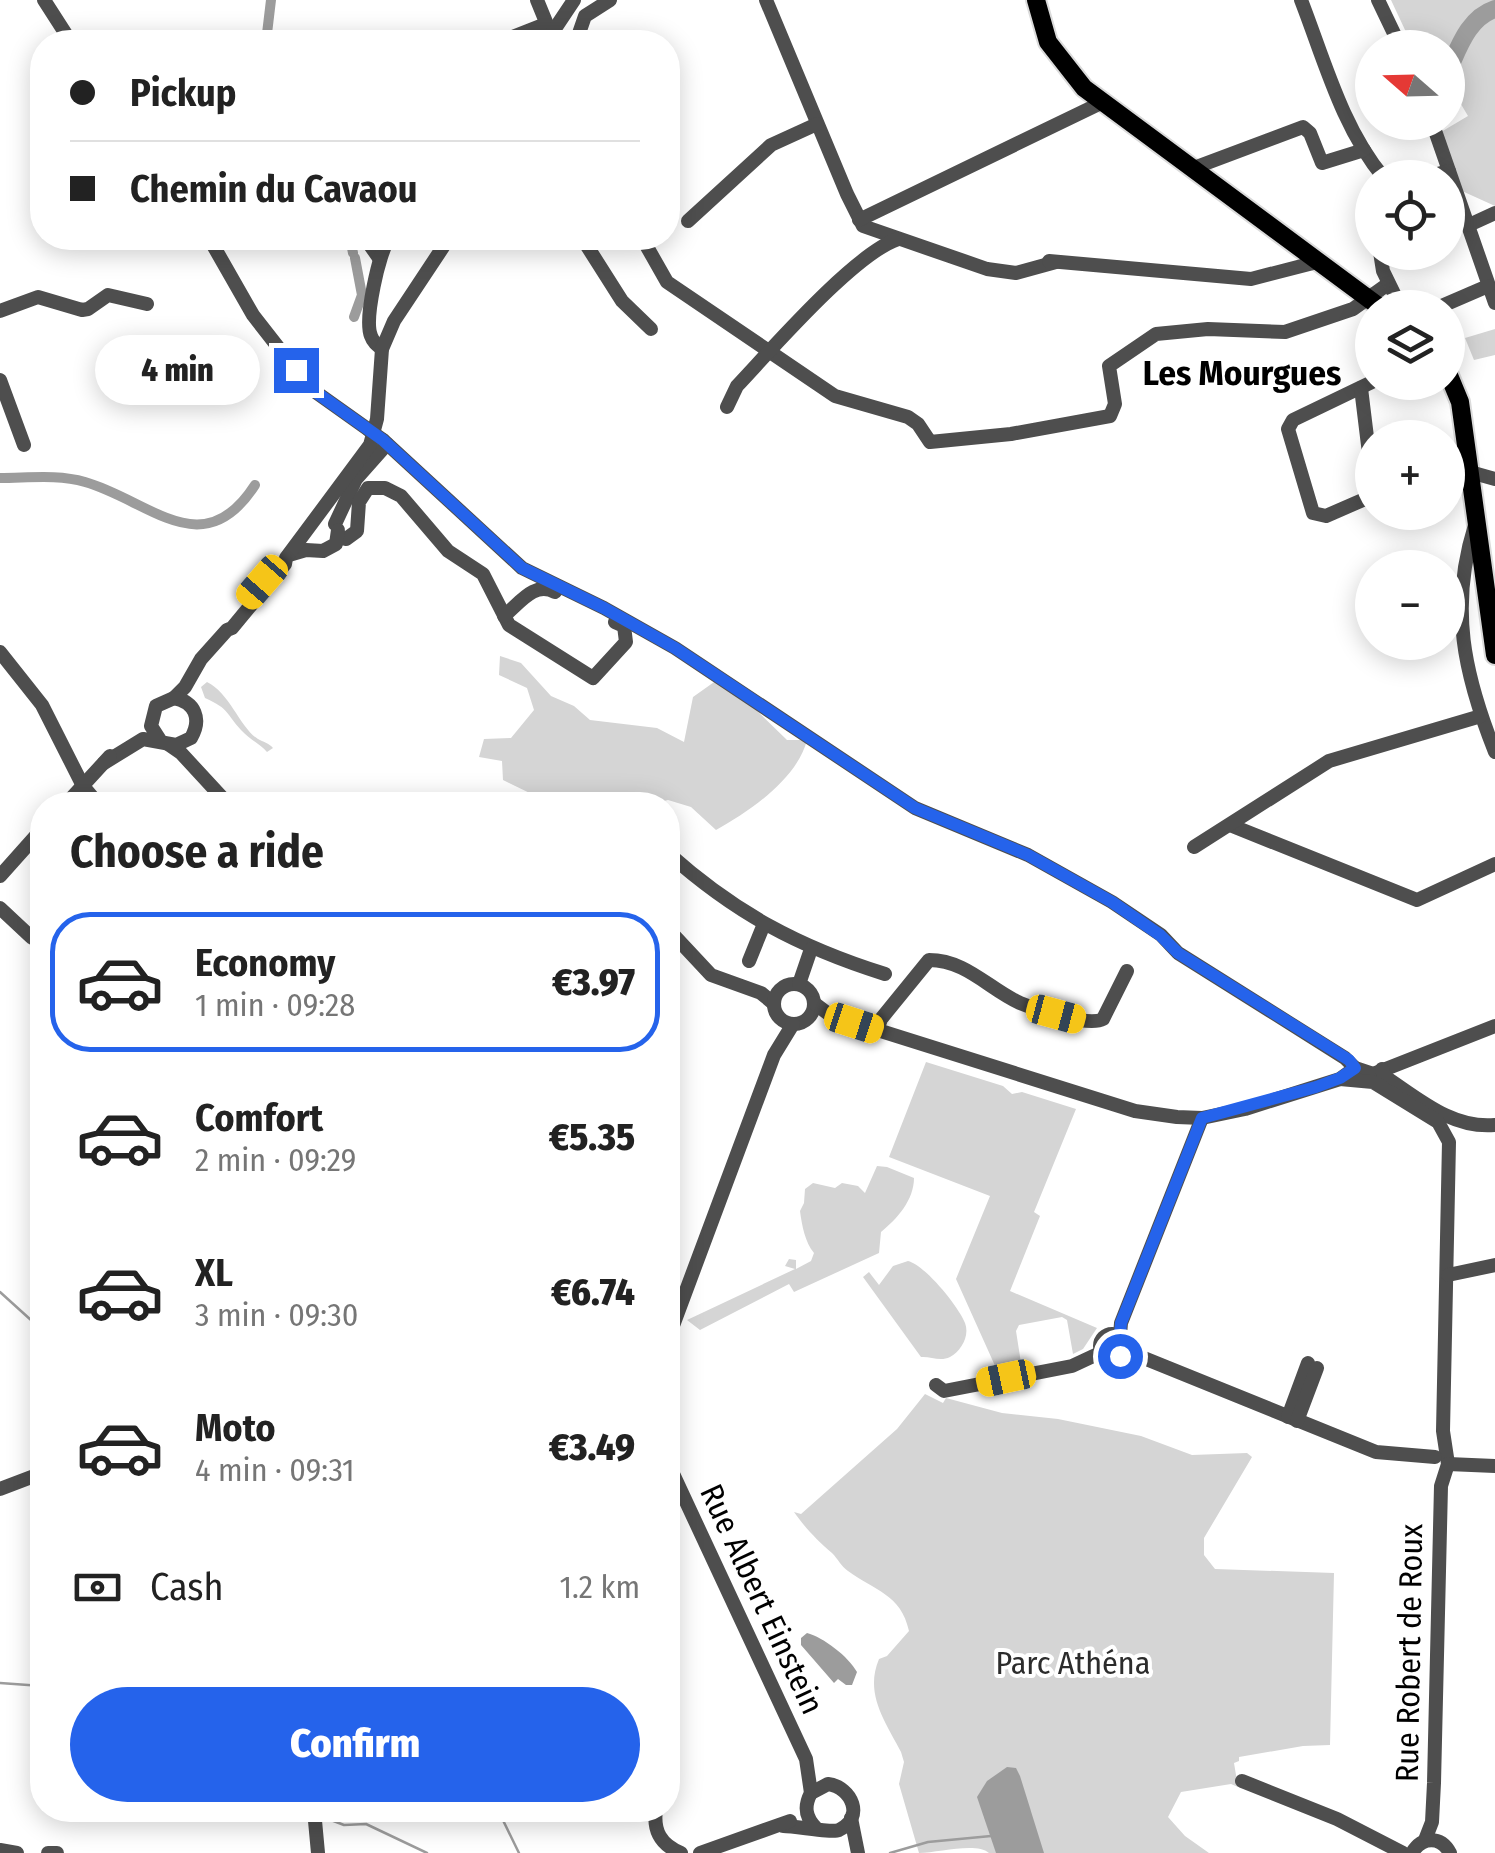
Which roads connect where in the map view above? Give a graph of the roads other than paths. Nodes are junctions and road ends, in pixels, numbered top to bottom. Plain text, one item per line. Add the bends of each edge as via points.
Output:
1 (44, 0) edge
2 (537, 0) edge
3 (766, 0) edge
4 (1036, 0) edge
5 (1300, 0) edge
6 (1378, 0) edge
7 (573, 1) edge
8 (601, 2) edge
9 (63, 30) edge
10 (531, 30) edge
11 (554, 30) edge
12 (579, 30) edge
13 (1392, 30) edge
14 (1101, 103) junction
15 (817, 124) junction
16 (1364, 150) junction
17 (1371, 160) edge
18 (1191, 169) junction
19 (1495, 213) edge
20 (1465, 216) edge
21 (688, 221) dead end
22 (865, 225) junction
23 (1468, 225) junction
24 (898, 238) junction
25 (216, 250) edge
26 (372, 250) edge
27 (382, 250) edge
28 (441, 250) edge
29 (590, 250) edge
30 (649, 250) edge
31 (378, 258) junction
32 (1317, 262) junction
33 (853, 267) junction
34 (1384, 270) edge
35 (1388, 284) junction
36 (1488, 286) junction
37 (1357, 290) edge
38 (1384, 290) edge
39 (1391, 290) edge
40 (1465, 296) edge
41 (1495, 303) edge
42 (147, 304) dead end
43 (1355, 309) edge
44 (0, 312) edge
45 (651, 329) dead end
46 (382, 349) junction
47 (771, 350) junction
48 (0, 380) edge
49 (1355, 391) edge
50 (1459, 400) edge
51 (727, 407) dead end
52 (378, 438) junction
53 (24, 445) dead end
54 (1470, 472) junction
55 (1495, 479) edge
56 (1355, 503) edge
57 (314, 520) junction
58 (1476, 523) junction
59 (337, 530) junction
60 (287, 556) junction
61 (504, 616) junction
62 (0, 652) edge
63 (1495, 655) edge
64 (201, 658) junction
65 (174, 698) junction
66 (192, 707) junction
67 (1481, 716) junction
68 (151, 718) junction
69 (191, 738) junction
70 (164, 742) junction
71 (1495, 752) edge
72 (104, 763) junction
73 (83, 786) junction
74 (77, 792) edge
75 (88, 792) edge
76 (217, 792) edge
77 (220, 792) edge
78 (1230, 826) junction
79 (30, 842) edge
80 (1194, 847) dead end
81 (680, 863) edge
82 (1495, 864) edge
83 (0, 876) edge
84 (0, 908) edge
85 (764, 924) junction
86 (30, 937) edge
87 (680, 942) edge
88 (810, 949) junction
89 (749, 962) dead end
90 (1127, 971) dead end
91 (885, 974) dead end
92 (799, 984) junction
93 (771, 996) junction
94 (812, 1010) junction
95 (787, 1022) junction
96 (1495, 1026) edge
97 (877, 1030) junction
98 (1355, 1068) junction
99 (1376, 1075) junction
100 (1340, 1078) junction
101 (1202, 1118) junction
102 (1495, 1126) edge
103 (700, 1246) junction
104 (1495, 1265) edge
105 (1448, 1275) junction
106 (680, 1292) edge
107 (680, 1305) edge
108 (1122, 1342) junction
109 (1313, 1365) dead end
110 (936, 1385) dead end
111 (1293, 1419) junction
112 (1440, 1466) junction
113 (1495, 1466) edge
114 (30, 1478) edge
115 (0, 1489) edge
116 (680, 1489) edge
117 (806, 1759) junction
118 (1242, 1781) dead end
119 (828, 1784) junction
120 (808, 1800) junction
121 (852, 1818) junction
122 (315, 1822) edge
123 (655, 1822) edge
124 (783, 1826) junction
125 (816, 1828) junction
126 (832, 1832) junction
127 (1415, 1847) edge
128 (0, 1850) edge
129 (17, 1853) edge
130 (48, 1853) edge
131 (57, 1853) edge
132 (318, 1853) edge
133 (681, 1853) edge
134 (700, 1853) edge
135 (858, 1853) edge
136 (1450, 1853) edge

1 - 9 street
2 - 10 street via 546,22
3 - 15 street
4 - 14 main road via 1048,42
5 - 16 street
6 - 13 street
7 - 11 street
8 - 12 street
14 - 18 main road
14 - 22 street
15 - 21 street via 771,145
15 - 22 street
16 - 17 street
16 - 18 street via 1322,163 1302,127
18 - 32 main road
19 - 23 street
20 - 23 street
22 - 24 street
22 - 33 street
23 - 36 street
24 - 32 street via 1016,273 1056,262 1251,278
24 - 33 street
25 - 52 street via 254,315 310,388
26 - 31 street
27 - 31 street
28 - 46 street
29 - 45 street via 622,300
30 - 47 street via 667,282
31 - 46 street via 370,334
32 - 37 main road
33 - 47 street
34 - 35 street
35 - 38 street
35 - 39 street
36 - 40 street
36 - 41 street
42 - 44 street via 108,295 82,310 38,298
43 - 47 street via 1285,332 1156,334 1109,366 1110,416 930,442 908,417 835,396
46 - 52 street
47 - 51 street
48 - 53 street
49 - 56 street via 1292,420 1288,429 1313,512 1326,516
50 - 54 main road
52 - 57 street
52 - 59 street
52 - 98 street via 522,568 675,648 915,808 1028,855 1112,902
54 - 55 street
54 - 58 main road
57 - 59 street
57 - 60 street
58 - 63 main road
58 - 67 street via 1465,558 1460,622
59 - 60 street via 336,544 323,551
59 - 61 street via 346,539 357,532 359,502 368,488 393,490 448,551 483,574
60 - 64 street
61 - 61 street via 593,678 626,642 624,626 546,587
62 - 73 street via 42,705
64 - 65 street
64 - 66 street
65 - 66 street
65 - 68 street via 161,702
66 - 69 street via 197,722
67 - 71 street
67 - 78 street via 1330,761
68 - 70 street
68 - 72 street
69 - 70 street
69 - 77 street
70 - 72 street via 136,741
70 - 76 street
72 - 73 street
73 - 74 street
73 - 75 street
78 - 80 street
78 - 82 street via 1417,900
79 - 83 street
81 - 85 street
84 - 86 street
85 - 88 street
85 - 89 street
87 - 93 street via 711,975
88 - 91 street
88 - 92 street
90 - 97 street via 1103,1018 1089,1022 1023,1004 971,972 929,960
92 - 93 street
92 - 94 street via 810,991
93 - 95 street
94 - 95 street
94 - 97 street
95 - 103 street
96 - 99 street
97 - 101 street via 1135,1111
98 - 99 street
98 - 100 street
99 - 100 street
99 - 102 street via 1456,1122
99 - 105 street, Rue Robert de Roux via 1438,1122 1449,1142
100 - 101 street
101 - 108 street via 1121,1323
103 - 106 street
103 - 107 street
104 - 105 street
105 - 112 street, Rue Robert de Roux
108 - 110 street via 1112,1333 1104,1336 1102,1352 1072,1366 944,1390
108 - 111 street
109 - 111 street
111 - 112 street via 1376,1452
112 - 113 street
112 - 127 street, Rue Robert de Roux via 1432,1822
114 - 115 street
116 - 117 street, Rue Albert Einstein
117 - 119 street, Rue Albert Einstein
117 - 120 street, Rue Albert Einstein
118 - 127 street
119 - 120 street
119 - 121 street via 850,1796
120 - 124 street
120 - 125 street
121 - 126 street
121 - 135 street
122 - 132 street
123 - 133 street via 660,1838
124 - 125 street
124 - 134 street
125 - 126 street
126 - 135 street
127 - 136 street
128 - 129 street
130 - 131 street

